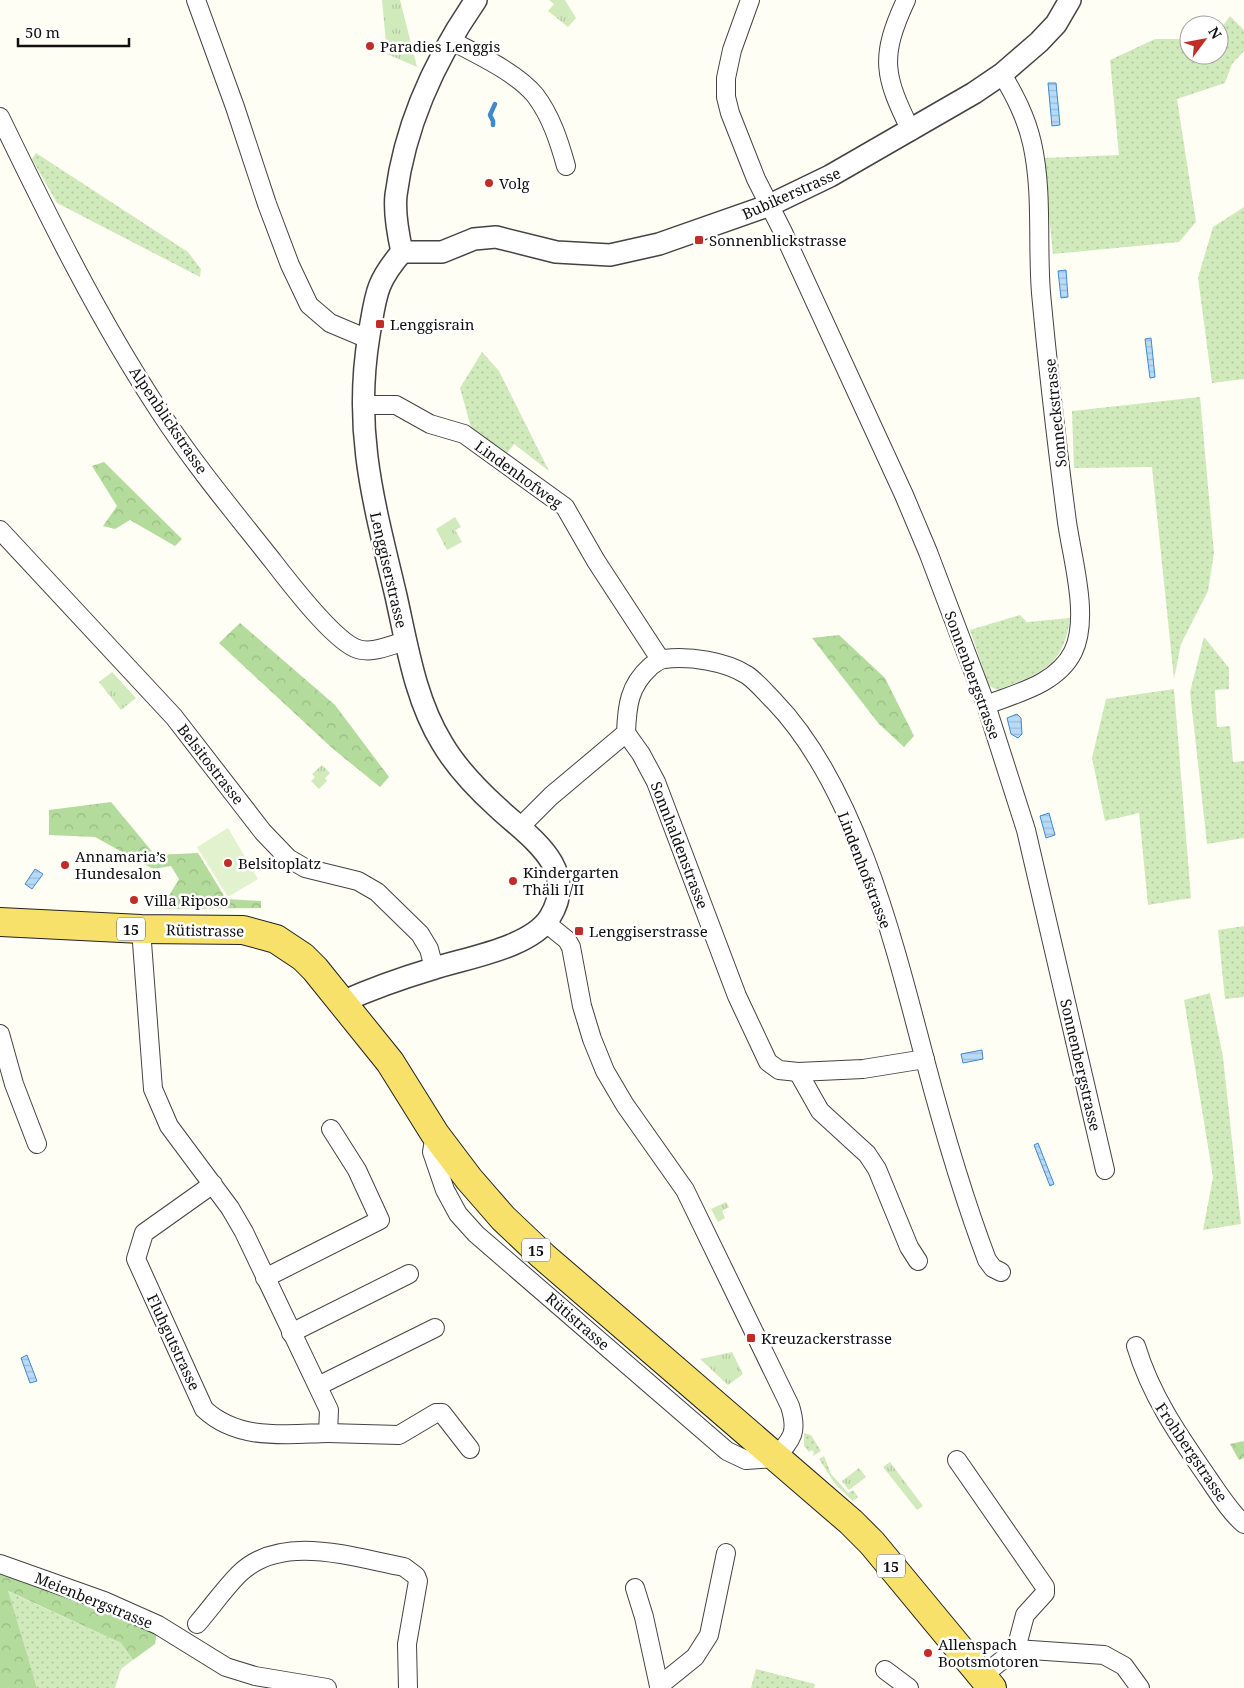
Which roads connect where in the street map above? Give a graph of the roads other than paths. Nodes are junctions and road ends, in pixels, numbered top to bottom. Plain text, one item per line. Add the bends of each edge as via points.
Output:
1 (196, 0) edge
2 (476, 0) edge
3 (750, 0) edge
4 (906, 0) edge
5 (1070, 0) edge
6 (450, 40) junction
7 (1002, 74) junction
8 (0, 117) edge
9 (911, 132) junction
10 (566, 166) dead end
11 (770, 205) junction
12 (402, 252) junction
13 (368, 339) junction
14 (362, 405) junction
15 (0, 530) edge
16 (406, 641) junction
17 (660, 659) junction
18 (986, 706) junction
19 (626, 733) junction
20 (520, 826) junction
21 (0, 922) edge
22 (546, 923) junction
23 (141, 929) junction
24 (434, 968) junction
25 (342, 1002) junction
26 (0, 1034) edge
27 (925, 1059) junction
28 (798, 1072) junction
29 (331, 1129) dead end
30 (37, 1144) dead end
31 (1105, 1170) dead end
32 (213, 1184) junction
33 (918, 1261) dead end
34 (1001, 1272) dead end
35 (409, 1274) dead end
36 (265, 1278) junction
37 (435, 1328) dead end
38 (292, 1333) junction
39 (1136, 1346) dead end
40 (318, 1386) junction
41 (328, 1433) junction
42 (470, 1449) dead end
43 (776, 1458) junction
44 (957, 1460) dead end
45 (1244, 1524) edge
46 (726, 1553) dead end
47 (0, 1564) edge
48 (635, 1588) dead end
49 (197, 1624) dead end
50 (1016, 1649) junction
51 (885, 1670) dead end
52 (987, 1683) edge
53 (659, 1687) edge
54 (327, 1688) edge
55 (408, 1688) edge
56 (909, 1688) edge
57 (1140, 1688) edge

1 - 13 street via 284,249 309,305 330,323
2 - 6 street
3 - 11 street via 732,50 726,98 756,179
4 - 9 street via 896,20 887,60 892,93
5 - 7 street, Bubikerstrasse via 1056,24
6 - 10 street via 517,78 534,94 557,135
6 - 12 street via 421,102 409,137 398,187 397,230
7 - 9 street, Bubikerstrasse
7 - 18 street, Sonneckstrasse via 1023,112 1036,168 1041,292 1080,611 1076,643 1064,666 1049,679
8 - 16 street, Alpenblickstrasse via 41,204 100,314 161,414 234,513 313,610 354,648 373,650
9 - 11 street, Bubikerstrasse
11 - 12 street, Bubikerstrasse via 659,244 610,256 556,252 496,237 474,239 442,252
11 - 18 street, Sonnenbergstrasse via 904,495
12 - 13 street, Lenggiserstrasse via 380,280
13 - 14 street, Lenggiserstrasse
14 - 16 street, Lenggiserstrasse via 369,482
14 - 17 street, Lindenhofweg via 396,405 430,424 464,434 565,507
15 - 24 street, Belsitostrasse via 174,717 263,832 288,858 305,868 358,881 377,892 420,934
16 - 20 street, Lenggiserstrasse via 428,717 443,745 466,776
17 - 19 street via 636,682 628,704
17 - 27 street, Lindenhofstrasse via 701,660 737,670 761,688 799,732 842,808 875,887
18 - 31 street, Sonnenbergstrasse via 1026,830
19 - 20 street
19 - 28 street, Sonnhaldenstrasse via 656,782 756,1039 773,1067
20 - 22 street, Lenggiserstrasse via 552,861 558,879 557,899
21 - 23 main road, Rütistrasse / 15
22 - 24 street via 533,934 505,947
22 - 43 street via 568,940 571,947 582,1006 605,1072 685,1190 790,1406 795,1428
23 - 25 main road, Rütistrasse / 15 via 261,933 303,957
23 - 32 street via 153,1089 169,1126
24 - 25 street
25 - 43 main road, Rütistrasse / 15 via 390,1062 435,1134 480,1192 536,1250
26 - 30 street via 14,1084
27 - 28 street, Sonnhaldenstrasse via 863,1069
27 - 34 street, Lindenhofstrasse via 964,1200 987,1260
28 - 33 street via 820,1111 867,1154 877,1169
29 - 36 street via 357,1170 380,1220
32 - 36 street via 230,1208
32 - 41 street, Fluhgutstrasse via 144,1233 136,1259 204,1409 224,1424 258,1434
35 - 38 street
36 - 38 street
37 - 40 street
38 - 40 street
39 - 45 street, Frohbergstrasse via 1148,1381 1169,1422 1229,1508
40 - 41 street via 329,1410
41 - 42 street, Fluhgutstrasse via 399,1435 436,1413 442,1413
43 - 52 main road, Rütistrasse / 15 via 872,1543
44 - 50 street via 1045,1587 1045,1593 1025,1615
46 - 53 street via 709,1634 695,1657
47 - 54 street, Meienbergstrasse via 104,1601 158,1625 226,1667 255,1676
48 - 53 street
49 - 55 street via 240,1573 274,1553 314,1551 404,1568 418,1581 407,1644
50 - 52 street
50 - 57 street via 1104,1655 1124,1666
51 - 56 street

